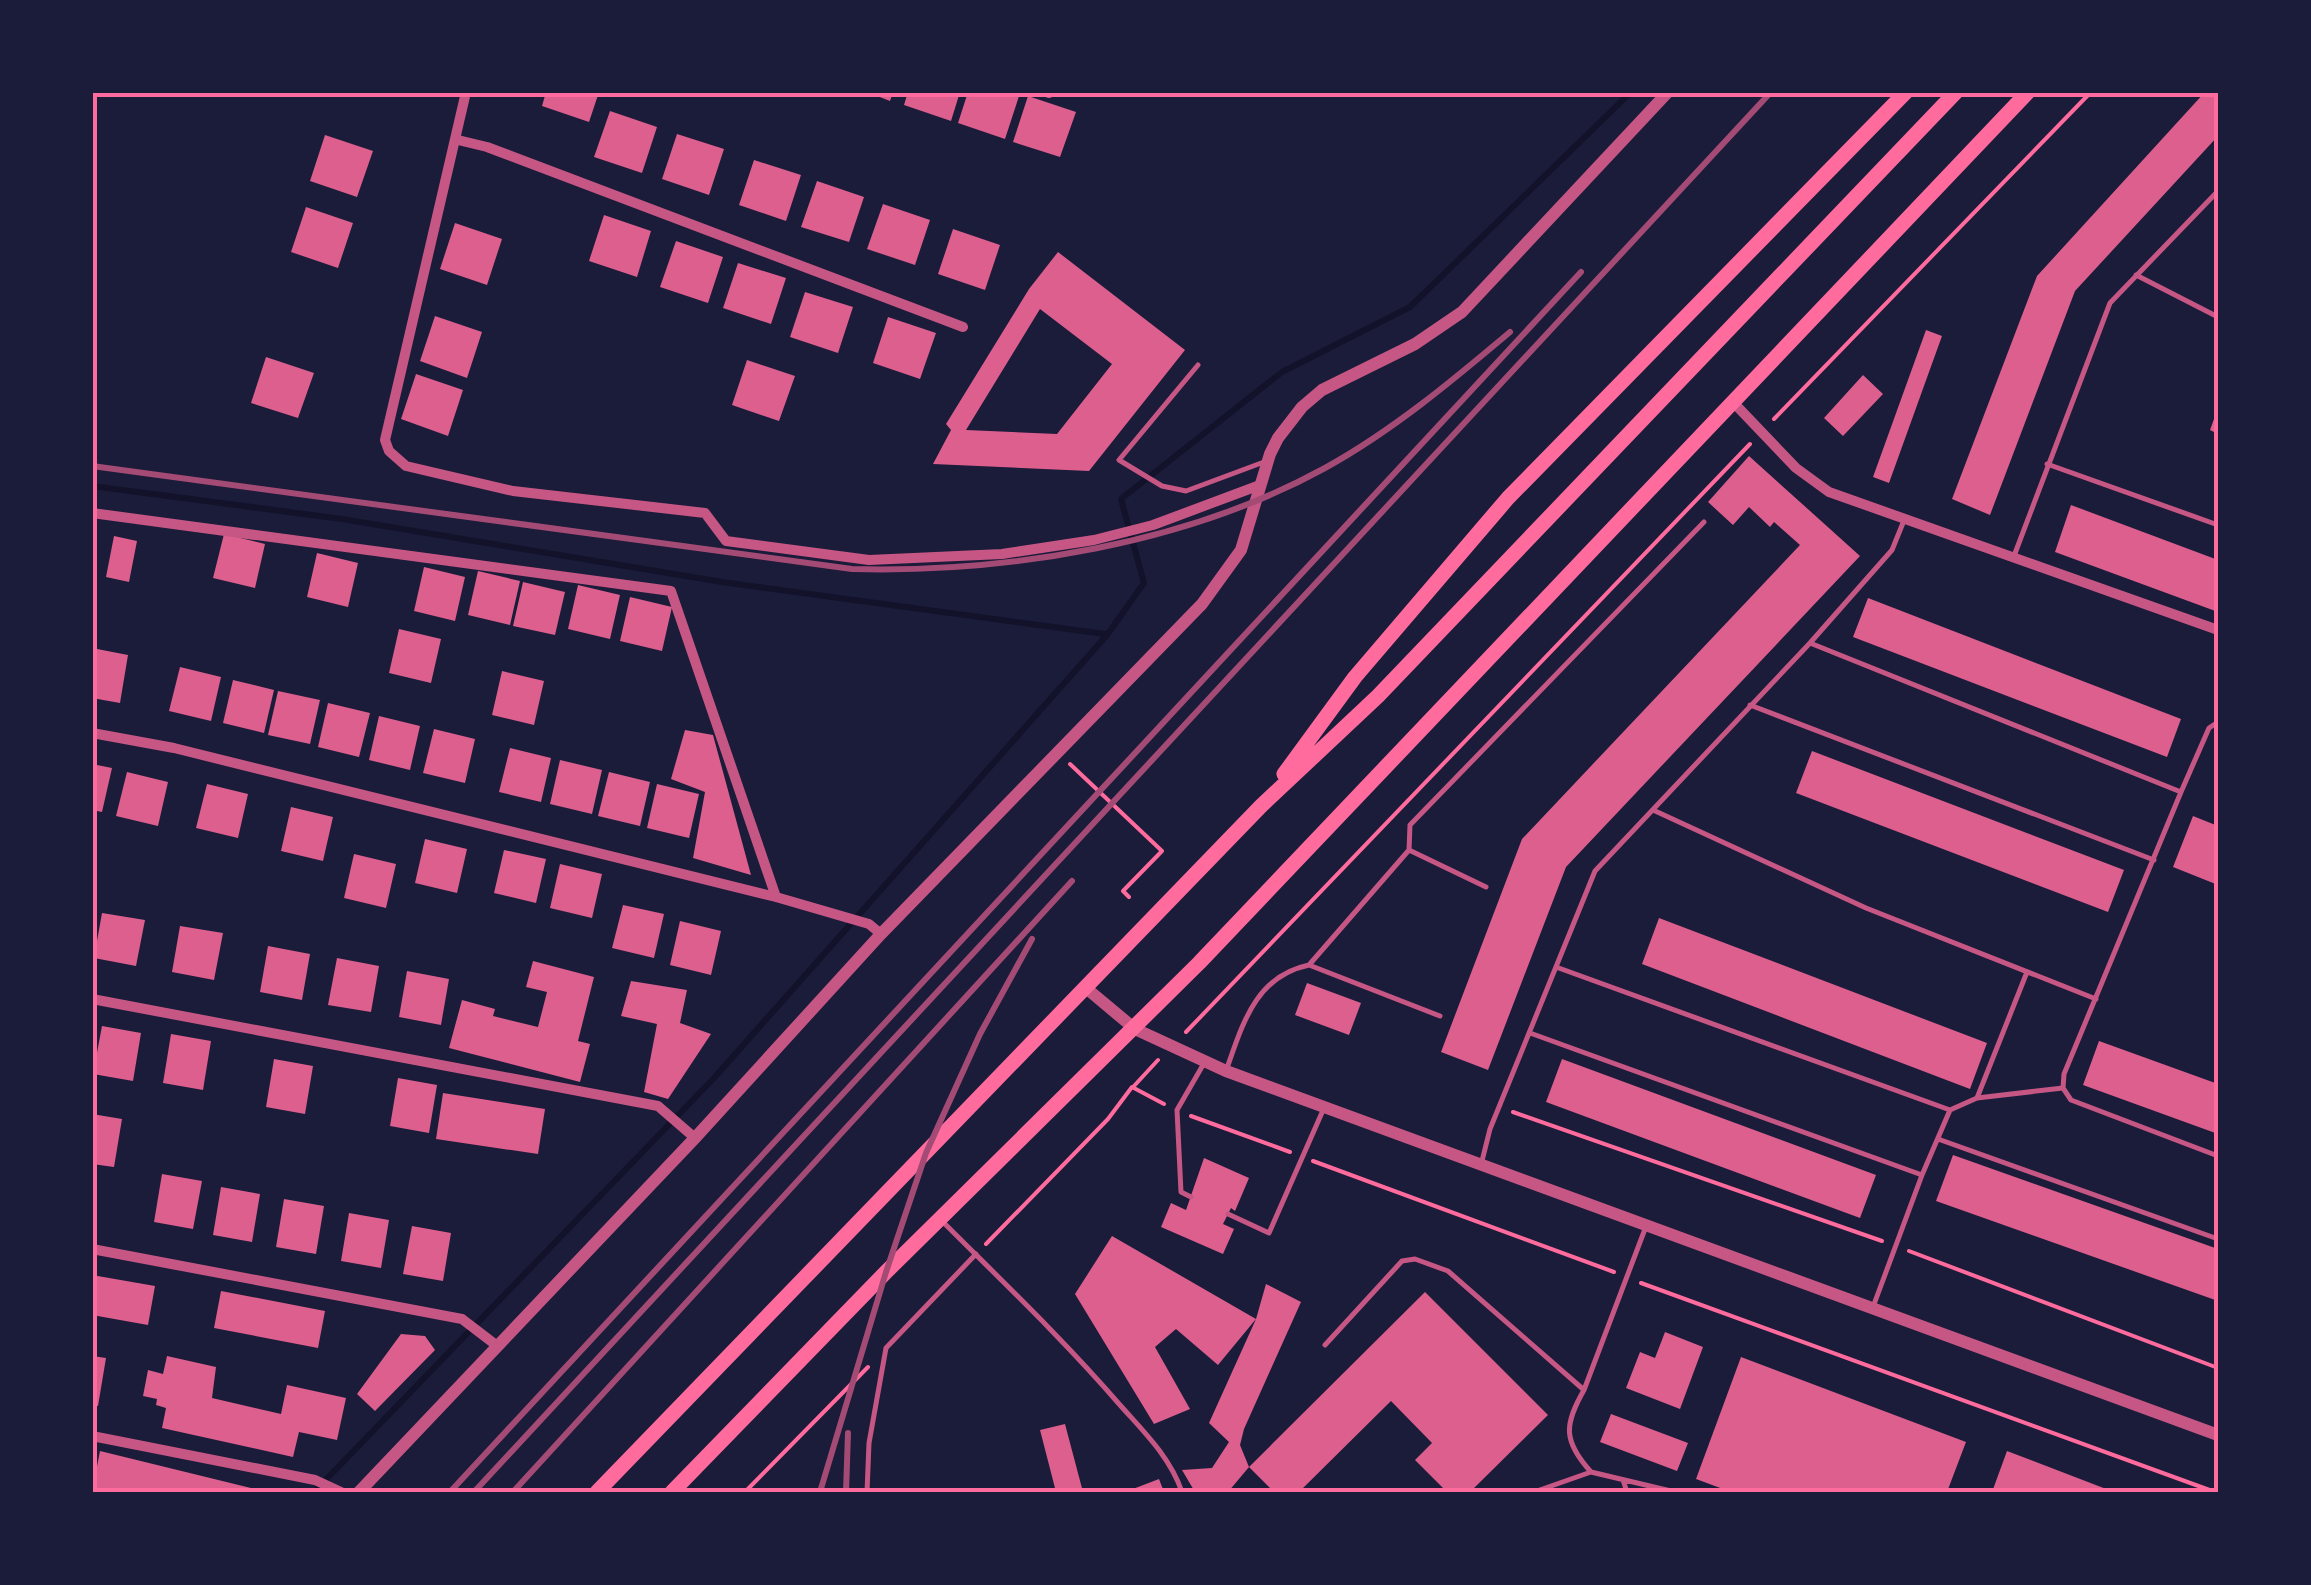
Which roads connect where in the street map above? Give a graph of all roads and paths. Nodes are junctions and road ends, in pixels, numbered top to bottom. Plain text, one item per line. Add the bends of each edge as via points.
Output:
1 (466, 92) edge
2 (1668, 92) edge
3 (1906, 92) edge
4 (1956, 92) edge
5 (2028, 92) edge
6 (2092, 92) edge
7 (458, 140) junction
8 (2218, 191) edge
9 (2136, 275) junction
10 (2218, 317) edge
11 (962, 327) dead end
12 (1198, 365) dead end
13 (1732, 401) junction
14 (1762, 432) junction
15 (1267, 461) junction
16 (2048, 464) junction
17 (1260, 485) junction
18 (92, 513) edge
19 (1905, 518) junction
20 (1704, 522) dead end
21 (2218, 526) edge
22 (2014, 556) junction
23 (2218, 630) edge
24 (1810, 644) junction
25 (1750, 705) junction
26 (2218, 722) edge
27 (92, 732) edge
28 (1058, 751) junction
29 (2180, 792) junction
30 (1261, 806) junction
31 (1652, 810) junction
32 (1409, 850) junction
33 (2154, 860) junction
34 (1486, 887) dead end
35 (1128, 896) dead end
36 (776, 897) junction
37 (881, 934) junction
38 (1309, 964) junction
39 (1556, 967) junction
40 (2027, 972) junction
41 (1222, 987) dead end
42 (1086, 988) junction
43 (1227, 992) junction
44 (92, 999) edge
45 (2096, 999) junction
46 (1218, 1000) dead end
47 (1440, 1016) dead end
48 (1134, 1029) junction
49 (1529, 1033) junction
50 (1205, 1062) junction
51 (1226, 1070) junction
52 (2063, 1088) junction
53 (1977, 1098) junction
54 (1499, 1107) junction
55 (1324, 1108) junction
56 (1176, 1110) junction
57 (1950, 1110) junction
58 (695, 1138) junction
59 (1938, 1139) junction
60 (2218, 1156) edge
61 (1302, 1157) junction
62 (1482, 1164) junction
63 (1922, 1175) junction
64 (1191, 1197) dead end
65 (1228, 1214) dead end
66 (940, 1219) junction
67 (1647, 1225) junction
68 (2218, 1238) edge
69 (1896, 1246) junction
70 (92, 1249) edge
71 (976, 1254) junction
72 (1627, 1277) junction
73 (1873, 1308) junction
74 (496, 1346) junction
75 (1325, 1346) dead end
76 (886, 1348) junction
77 (2218, 1368) edge
78 (1584, 1390) junction
79 (2218, 1435) edge
80 (92, 1436) edge
81 (1591, 1472) junction
82 (1623, 1480) junction
83 (338, 1490) edge
84 (359, 1492) edge
85 (597, 1492) edge
86 (672, 1492) edge
87 (745, 1492) edge
88 (866, 1492) edge
89 (1182, 1492) edge
90 (1534, 1492) edge
91 (1628, 1492) edge
92 (1676, 1492) edge
93 (2215, 1492) edge

1 - 7 street
2 - 15 street via 1462,312 1415,344 1322,390 1289,422
3 - 30 main road via 1508,498 1356,677
4 - 30 main road via 1378,696
5 - 13 main road
6 - 14 path
7 - 11 street
7 - 17 street via 384,440 406,466 513,491 704,513 726,542 869,560 963,558 1094,540
8 - 9 lane
9 - 10 lane
9 - 16 lane via 2110,303
12 - 15 lane via 1119,460 1162,486 1186,491
13 - 14 street
13 - 48 main road
14 - 19 street via 1817,485
14 - 43 path
15 - 17 street
16 - 21 lane
16 - 22 lane
17 - 28 street via 1248,538 1219,584
18 - 36 street via 670,591
19 - 22 street
19 - 24 lane via 1892,550
20 - 32 lane via 1410,825
22 - 23 street
24 - 25 lane
24 - 29 lane
25 - 31 lane
25 - 33 lane
26 - 29 lane via 2209,728
27 - 36 street
28 - 35 path via 1162,851 1124,891
28 - 37 street
29 - 33 lane
30 - 42 main road
31 - 39 lane via 1595,871
31 - 40 lane via 1866,908
32 - 34 lane
32 - 38 lane
33 - 45 lane
36 - 37 street via 863,922
37 - 58 street
38 - 47 lane
38 - 51 lane via 1268,984 1248,1010
39 - 49 lane
39 - 57 lane
40 - 45 lane
40 - 53 lane
41 - 43 path
42 - 48 street
42 - 85 main road
43 - 46 path
44 - 58 street via 658,1106
45 - 52 lane
48 - 50 street
48 - 66 main road
49 - 54 lane
49 - 63 lane
50 - 51 street
50 - 56 lane
51 - 55 street
52 - 53 lane
52 - 60 lane via 2071,1100
53 - 57 lane
54 - 62 lane
54 - 69 path
55 - 61 lane
55 - 62 street
56 - 61 path
56 - 64 lane via 1182,1192
56 - 71 path via 1132,1087
57 - 59 lane
58 - 74 street
59 - 63 lane
59 - 68 lane
61 - 65 lane via 1269,1233
61 - 72 path
62 - 67 street
63 - 69 lane
66 - 71 lane
66 - 86 main road
67 - 72 lane
67 - 73 street
69 - 73 lane
69 - 77 path
70 - 74 street via 462,1320
71 - 76 lane
71 - 89 lane via 1093,1372 1157,1446
72 - 78 lane
72 - 93 path
73 - 79 street
74 - 84 street
75 - 78 lane via 1402,1261 1415,1258 1448,1270
76 - 87 path
76 - 88 lane
78 - 81 lane via 1569,1425 1570,1443
80 - 83 street
81 - 82 lane
81 - 90 lane
82 - 91 lane
82 - 92 lane

